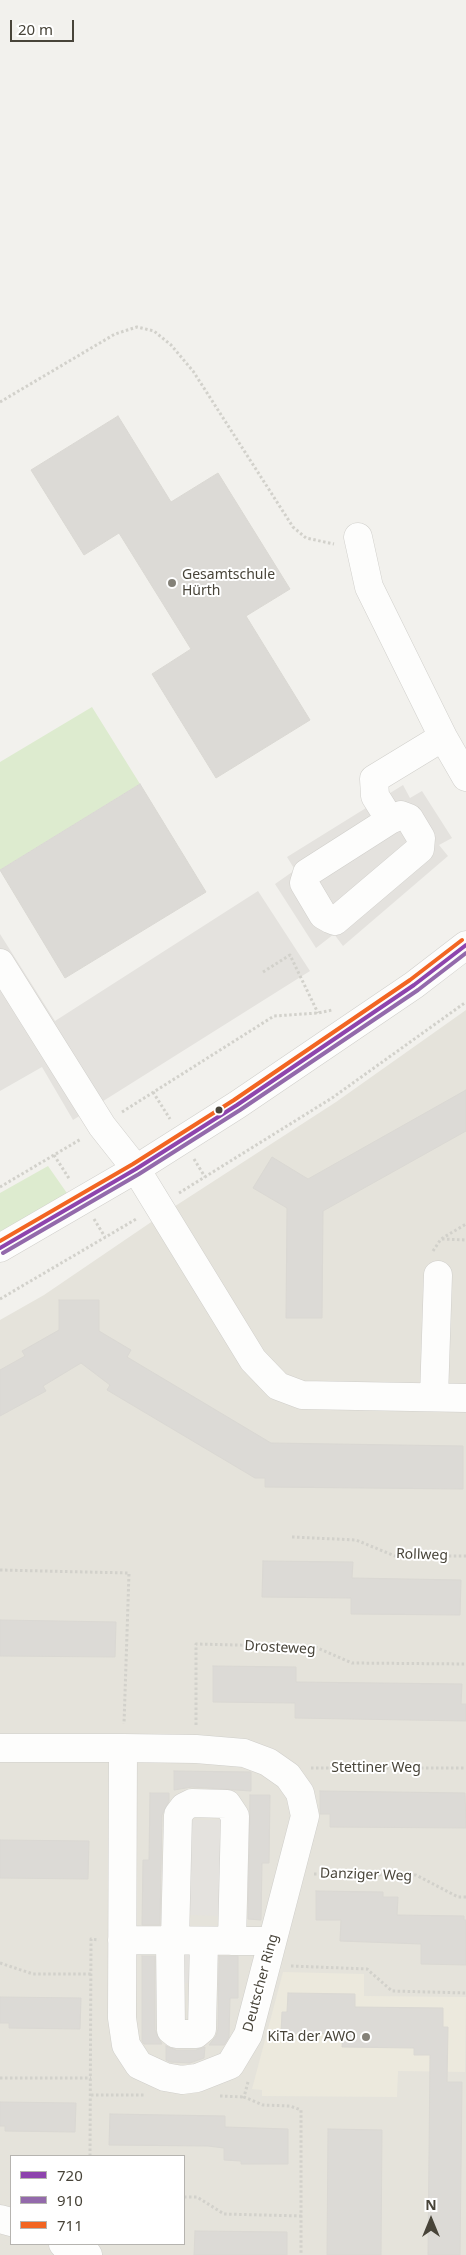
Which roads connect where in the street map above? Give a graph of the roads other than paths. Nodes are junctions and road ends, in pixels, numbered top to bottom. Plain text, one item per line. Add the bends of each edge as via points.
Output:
1 (360, 544) road end
2 (443, 737) junction
3 (466, 777) edge
4 (390, 820) dead end
5 (466, 945) edge
6 (0, 963) edge
7 (136, 1169) junction
8 (0, 1248) edge
9 (438, 1275) road end
10 (434, 1397) junction
11 (466, 1398) edge
12 (0, 1748) edge
13 (124, 1748) junction
14 (122, 1940) junction
15 (172, 1940) junction
16 (204, 1941) junction
17 (232, 1941) junction
18 (269, 1954) junction

1 - 2 street via 369,588
2 - 3 street
2 - 4 street via 374,779 375,796
5 - 7 street via 414,985
6 - 7 street via 102,1126
7 - 8 street
7 - 10 street via 253,1360 278,1386 302,1395
9 - 10 street
10 - 11 street
12 - 13 street, Deutscher Ring
13 - 14 street, Deutscher Ring
13 - 18 street, Deutscher Ring via 244,1753 268,1762 288,1776 300,1793 305,1816
14 - 15 street
14 - 18 street, Deutscher Ring via 122,2018 126,2046 139,2065 165,2077 182,2080 197,2078 230,2064 248,2035
15 - 16 street
15 - 16 street via 171,2030 176,2034 196,2034 202,2029
15 - 17 street via 178,1815 192,1803 228,1804 235,1816
16 - 17 street
17 - 18 street

